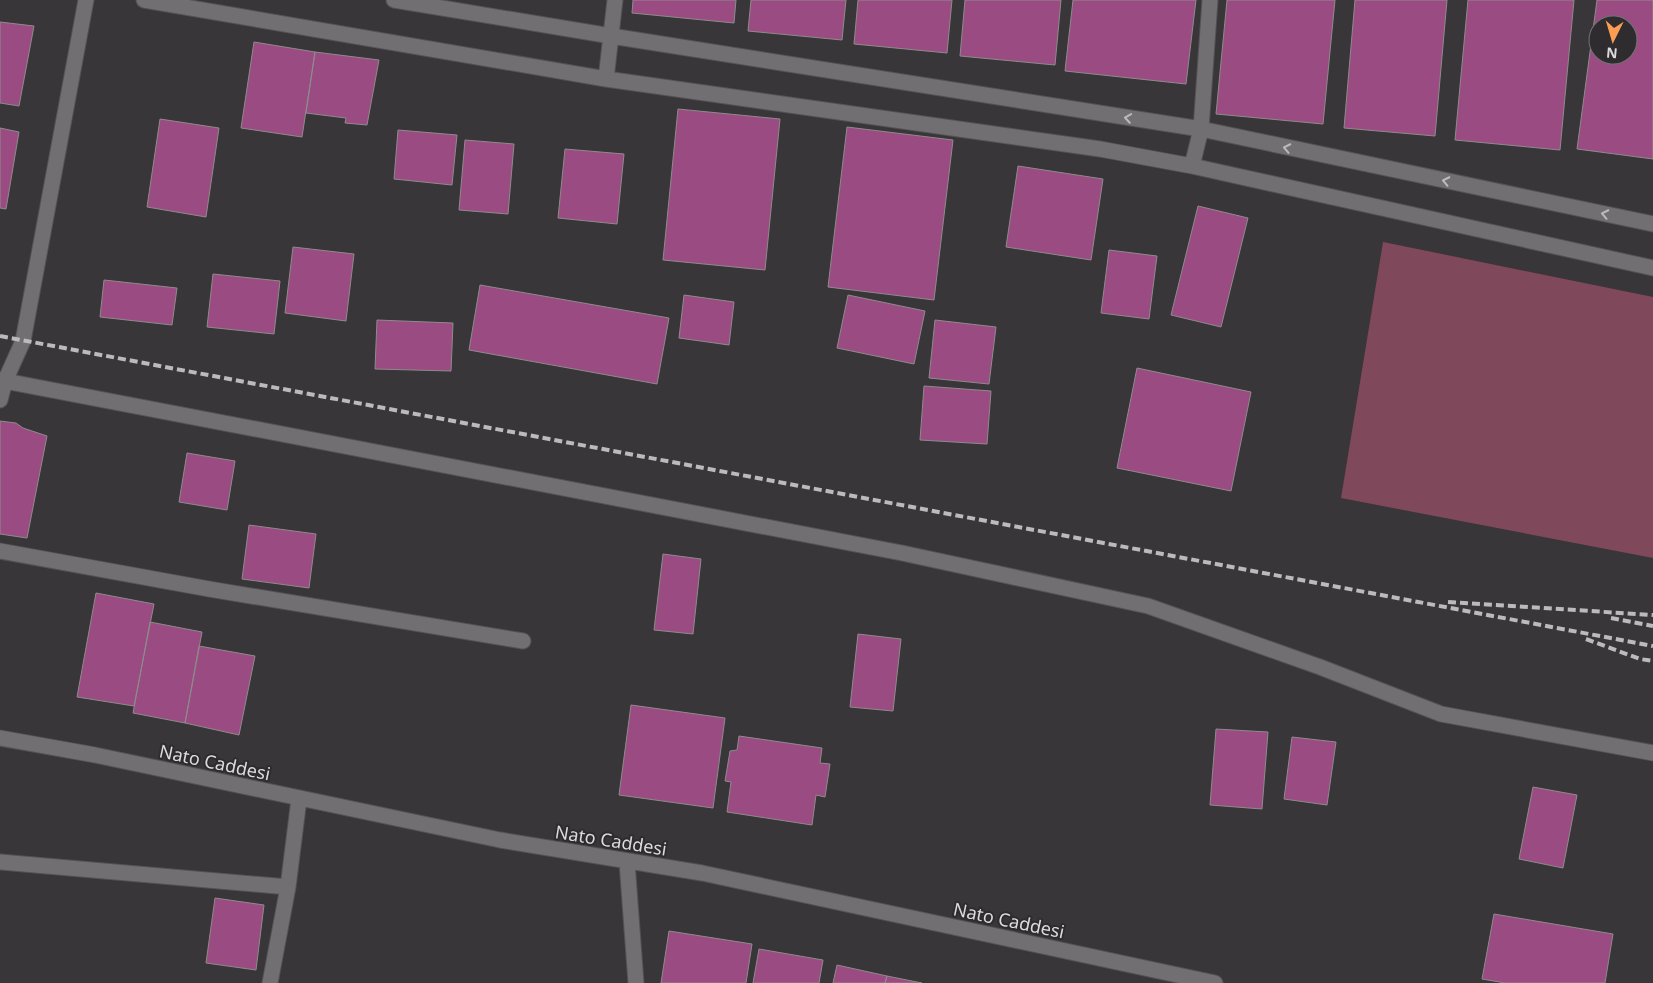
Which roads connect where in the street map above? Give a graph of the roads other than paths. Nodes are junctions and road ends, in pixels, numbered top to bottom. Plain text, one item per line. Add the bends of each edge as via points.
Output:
1 (86, 0) edge
2 (144, 0) edge
3 (394, 0) edge
4 (616, 0) edge
5 (1210, 0) edge
6 (611, 36) junction
7 (606, 79) junction
8 (1200, 129) junction
9 (1192, 166) junction
10 (1653, 224) edge
11 (1653, 268) edge
12 (3, 380) edge
13 (0, 400) edge
14 (0, 551) edge
15 (523, 641) dead end
16 (0, 738) edge
17 (1653, 753) edge
18 (299, 799) junction
19 (0, 862) edge
20 (627, 862) junction
21 (288, 887) junction
22 (270, 983) edge
23 (636, 983) edge
24 (1215, 983) edge

1 - 12 street via 22,341
2 - 7 street
3 - 6 street
4 - 6 street
5 - 8 street
6 - 7 street
8 -> 6 street
7 - 9 street via 1100,149
8 - 9 street
10 -> 8 street
9 - 11 street
12 - 13 street
12 - 17 street via 902,552 1148,606 1441,714
14 - 15 street
16 - 18 street, Nato Caddesi
18 - 20 street, Nato Caddesi
18 - 21 street
19 - 21 street
20 - 23 street
20 - 24 street, Nato Caddesi via 702,873
21 - 22 street

